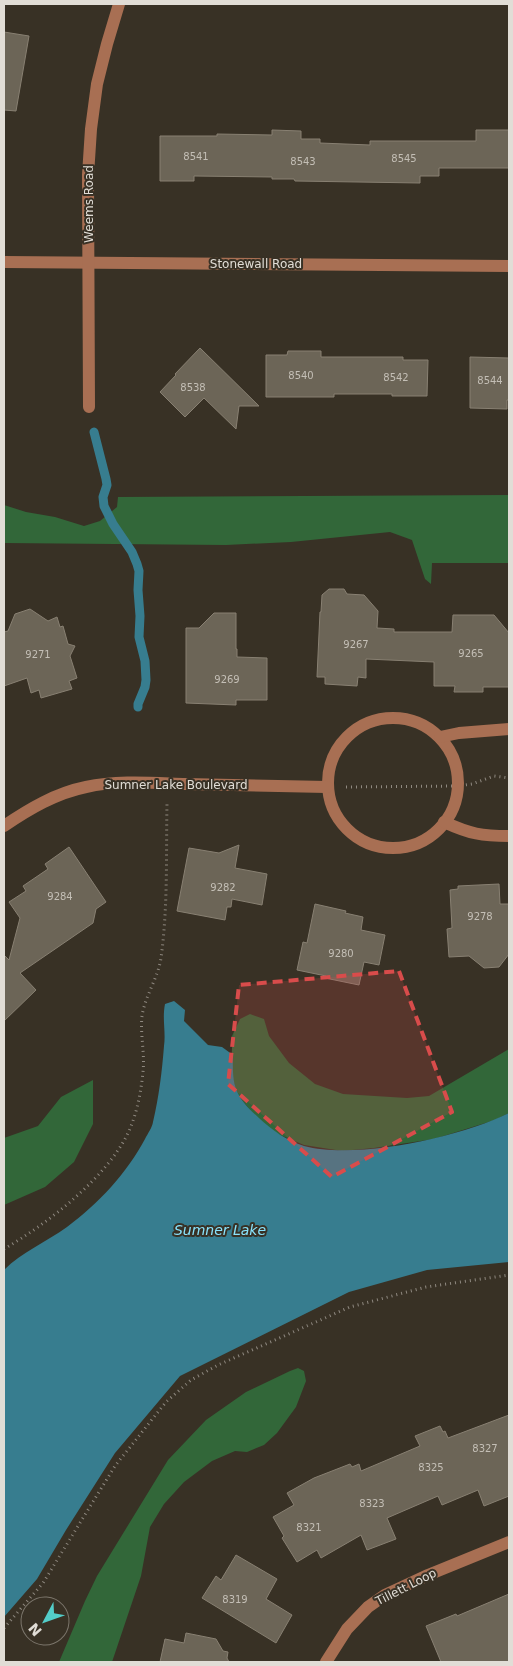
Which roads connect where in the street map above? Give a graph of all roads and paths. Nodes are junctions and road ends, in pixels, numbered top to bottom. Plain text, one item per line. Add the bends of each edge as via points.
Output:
1 (119, 4) edge
2 (4, 262) edge
3 (90, 263) junction
4 (509, 266) edge
5 (89, 407) dead end
6 (509, 729) edge
7 (440, 737) junction
8 (509, 778) edge
9 (167, 783) junction
10 (458, 786) junction
11 (328, 787) junction
12 (444, 822) junction
13 (4, 826) edge
14 (509, 836) edge
15 (4, 1249) edge
16 (509, 1275) edge
17 (509, 1542) edge
18 (4, 1628) edge
19 (326, 1662) edge

1 - 3 street, Weems Road via 98,84 92,129 88,175
2 - 3 street, Stonewall Road
3 - 4 street, Stonewall Road
3 - 5 street, Weems Road
6 - 7 street
7 - 10 street via 451,753
7 - 11 street via 406,719 368,722 339,746 330,763
8 - 10 path via 494,776
9 - 11 street, Sumner Lake Boulevard
9 - 13 street, Sumner Lake Boulevard via 85,787 61,794
9 - 15 path via 164,935 161,961 142,1014 143,1072 136,1111 117,1151 96,1176 60,1210
10 - 11 path
10 - 12 street via 453,808
11 - 12 street via 337,817 349,831 380,847 399,848 416,844 432,835
12 - 14 street via 472,834
16 - 18 path via 426,1287 350,1307 191,1380 166,1402 115,1466 43,1583
17 - 19 street, Tillett Loop via 385,1595 347,1628

